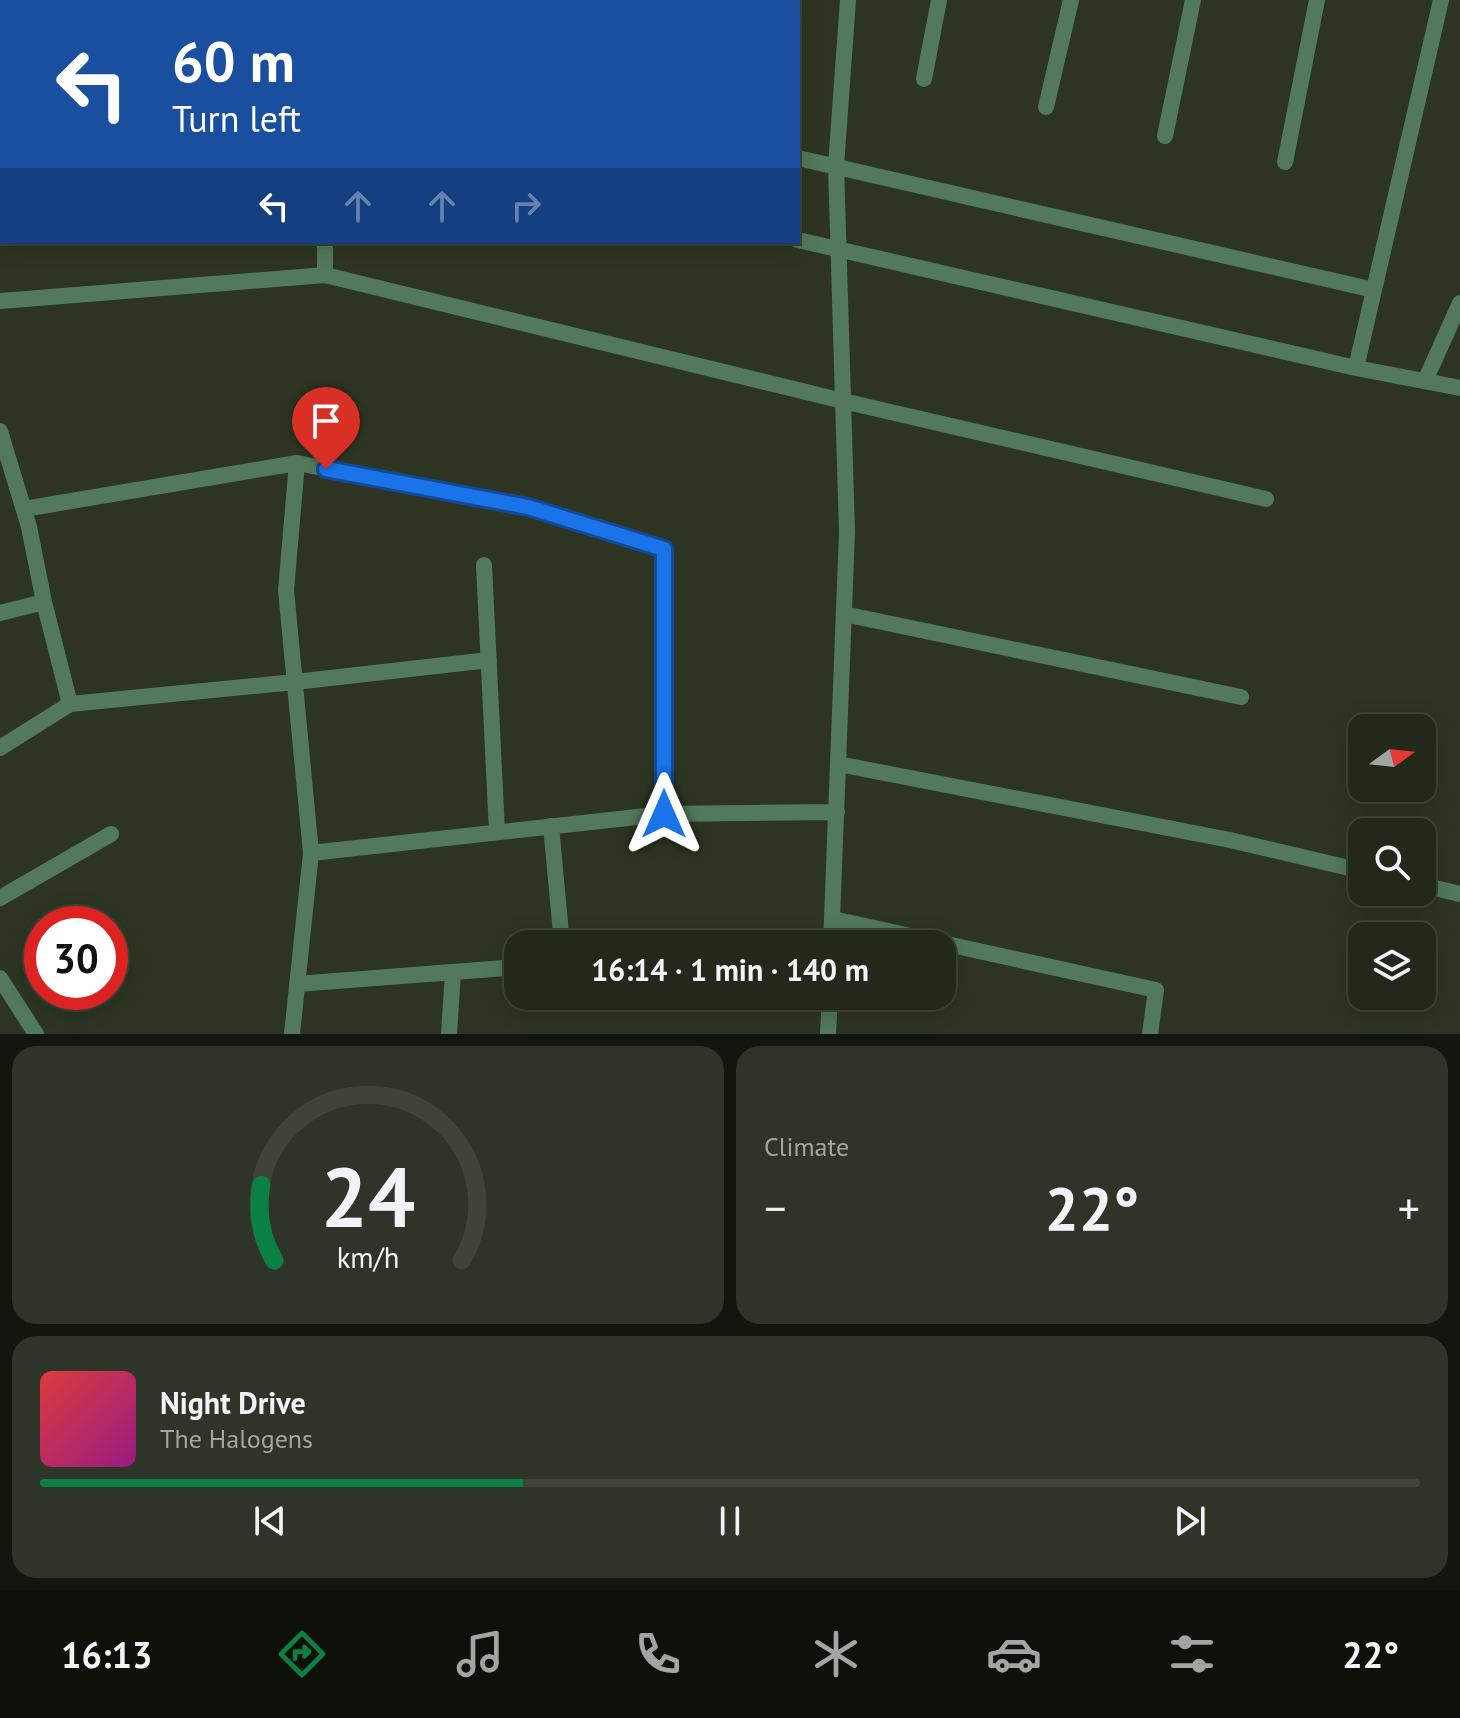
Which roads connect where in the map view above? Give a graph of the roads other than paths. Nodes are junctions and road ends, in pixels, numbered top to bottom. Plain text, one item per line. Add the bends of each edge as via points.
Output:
1 (848, 0) edge
2 (939, 0) edge
3 (1071, 0) edge
4 (1193, 0) edge
5 (1317, 0) edge
6 (1441, 0) edge
7 (924, 79) dead end
8 (1046, 107) dead end
9 (1165, 136) dead end
10 (800, 158) edge
11 (1285, 162) dead end
12 (836, 166) junction
13 (800, 240) edge
14 (325, 244) edge
15 (839, 250) junction
16 (325, 275) junction
17 (1374, 290) junction
18 (0, 301) edge
19 (1460, 303) edge
20 (1356, 368) junction
21 (1425, 381) junction
22 (1460, 388) edge
23 (843, 401) junction
24 (0, 431) edge
25 (297, 463) junction
26 (1266, 499) dead end
27 (24, 509) junction
28 (484, 565) dead end
29 (44, 602) junction
30 (0, 613) edge
31 (844, 614) junction
32 (489, 660) junction
33 (295, 682) junction
34 (1241, 697) dead end
35 (70, 704) junction
36 (0, 748) edge
37 (838, 764) junction
38 (837, 812) junction
39 (664, 814) junction
40 (551, 826) junction
41 (497, 832) junction
42 (111, 834) dead end
43 (311, 853) junction
44 (1348, 868) edge
45 (1436, 888) edge
46 (1460, 894) edge
47 (0, 898) edge
48 (833, 919) junction
49 (561, 930) edge
50 (833, 930) edge
51 (504, 968) edge
52 (453, 972) junction
53 (0, 978) edge
54 (297, 984) junction
55 (829, 1010) edge
56 (36, 1034) edge
57 (292, 1034) edge
58 (449, 1034) edge
59 (828, 1034) edge
60 (1150, 1034) edge

1 - 12 street
2 - 7 street
3 - 8 street
4 - 9 street
5 - 11 street
6 - 17 street
10 - 12 street
12 - 15 street
12 - 17 street
13 - 15 street
14 - 16 street
15 - 20 street
15 - 23 street
16 - 18 street
16 - 23 street
17 - 20 street
19 - 21 street
20 - 21 street
21 - 22 street
23 - 26 street
23 - 31 street
24 - 27 street
25 - 27 street
25 - 33 street via 286,590
25 - 39 street via 528,507 664,549
27 - 29 street
28 - 32 street
29 - 30 street
29 - 35 street
31 - 34 street
31 - 37 street
32 - 33 street
32 - 41 street
33 - 35 street
33 - 43 street
35 - 36 street
37 - 38 street
37 - 44 street
38 - 39 street
38 - 48 street
39 - 40 street
40 - 41 street
40 - 49 street
41 - 43 street
42 - 47 street
43 - 54 street
45 - 46 street
48 - 50 street
48 - 60 street via 1156,990
51 - 52 street
52 - 54 street
52 - 58 street
53 - 56 street
54 - 57 street
55 - 59 street

